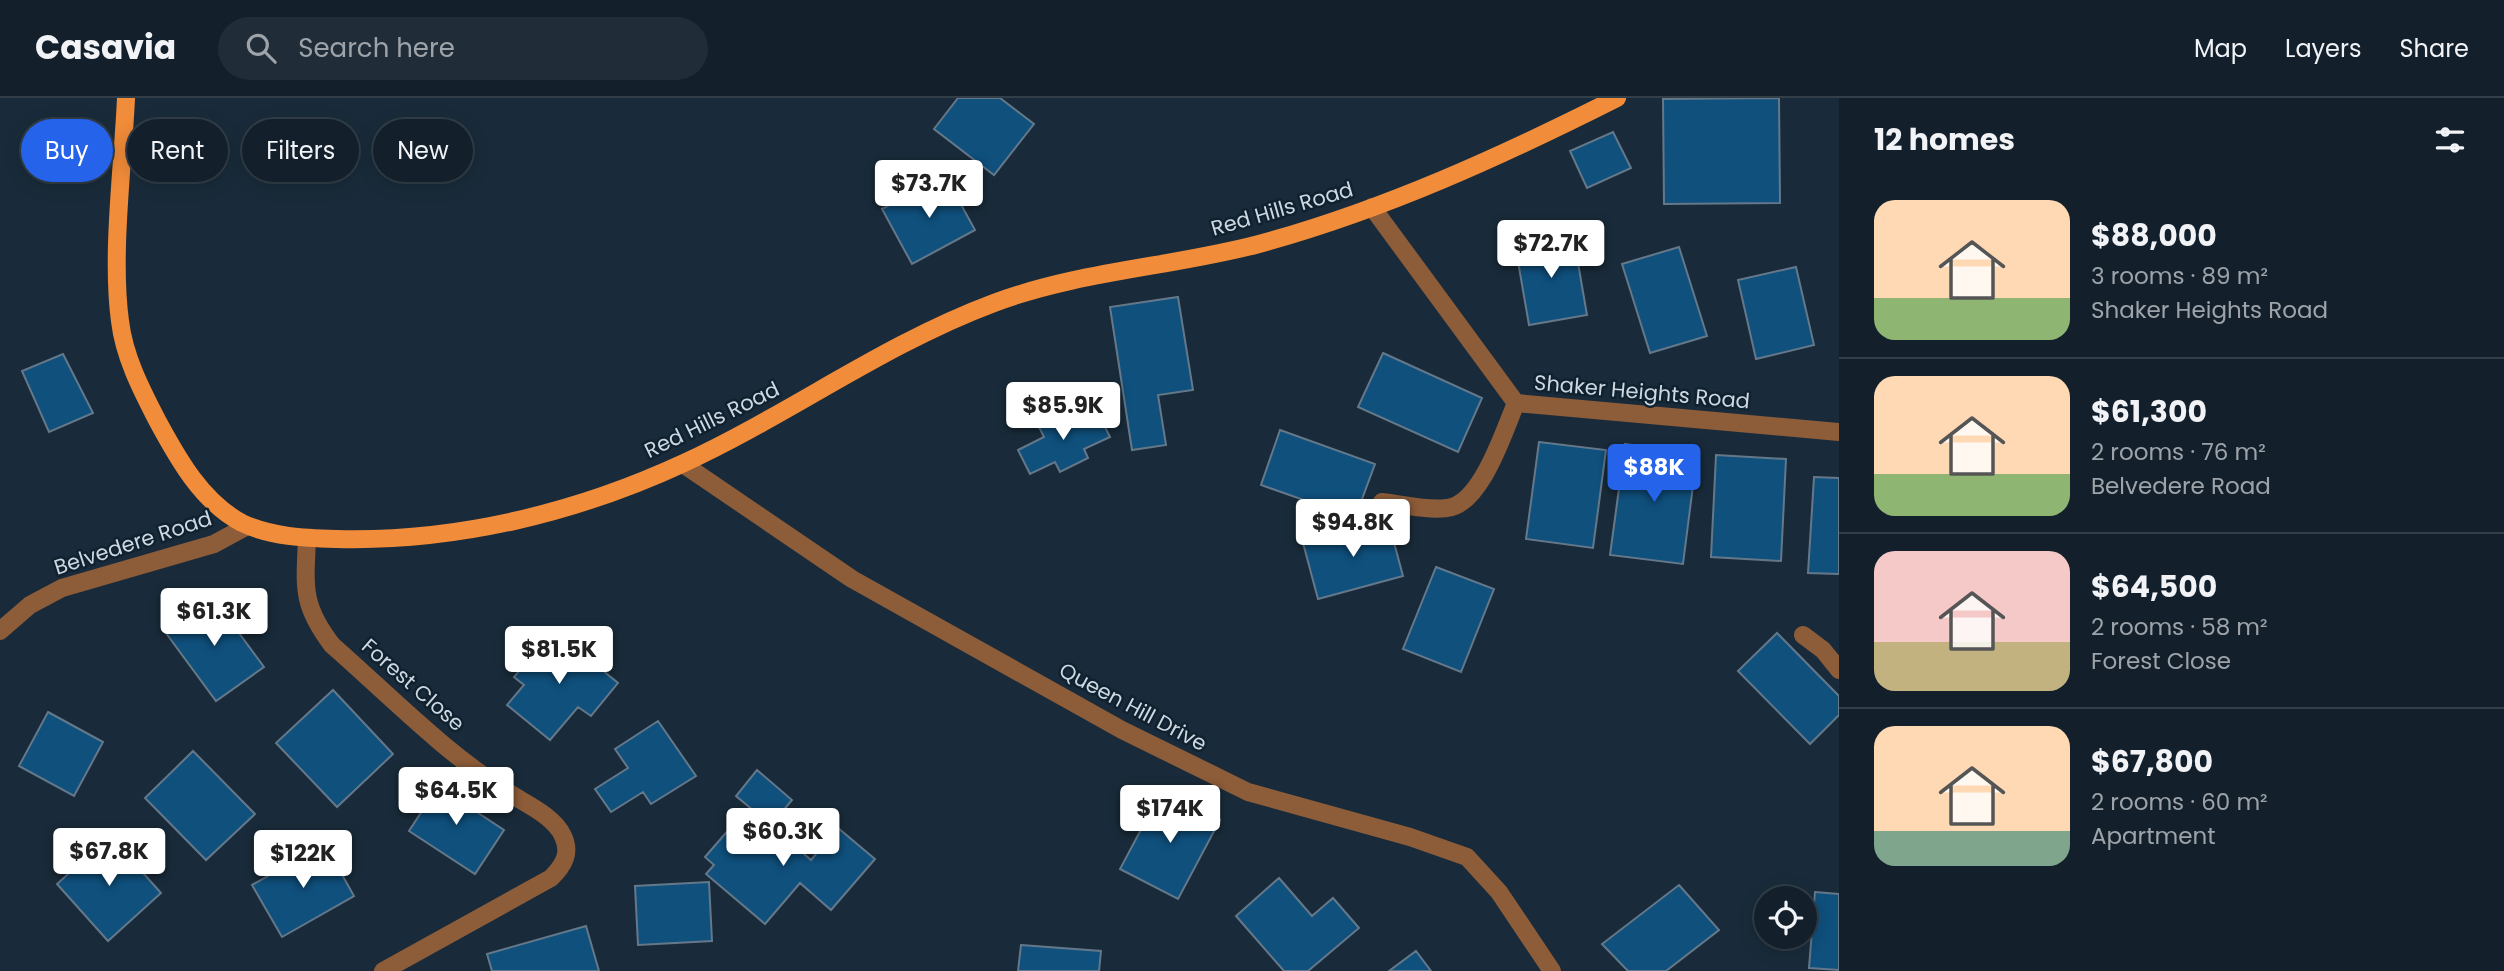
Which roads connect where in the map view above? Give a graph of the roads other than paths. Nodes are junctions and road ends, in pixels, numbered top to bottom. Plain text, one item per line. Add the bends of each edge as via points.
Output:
1 (127, 98) edge
2 (1617, 98) edge
3 (1372, 206) junction
4 (1516, 403) junction
5 (1839, 432) edge
6 (683, 464) junction
7 (1382, 502) dead end
8 (247, 526) junction
9 (307, 538) junction
10 (0, 631) edge
11 (1804, 635) dead end
12 (1839, 670) edge
13 (1543, 967) edge
14 (383, 971) edge

1 - 8 main road, Red Hills Road via 118,260 120,322 130,362 164,434 197,485 219,509
2 - 3 main road, Red Hills Road via 1501,156
3 - 4 street, Shaker Heights Road
3 - 6 main road, Red Hills Road via 1258,244 1090,277 997,301 905,341
4 - 5 street, Shaker Heights Road
4 - 7 street via 1484,477 1465,500 1448,509
6 - 9 main road, Red Hills Road via 486,529 390,540
6 - 13 street, Queen Hill Drive via 852,579 1122,730 1248,792 1466,857 1499,892
8 - 9 main road, Red Hills Road
8 - 10 street, Belvedere Road via 214,544 62,588 30,605
9 - 14 street, Forest Close via 305,590 312,619 332,645 485,779 551,820 563,834 568,851 551,878
11 - 12 street

